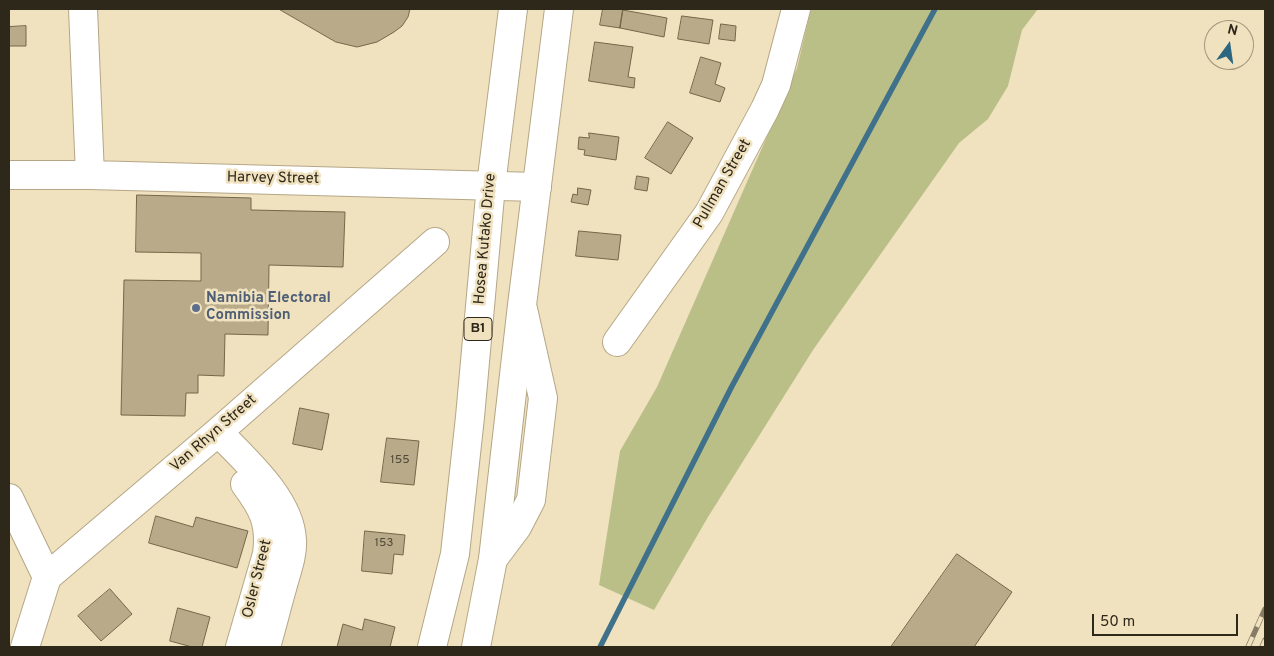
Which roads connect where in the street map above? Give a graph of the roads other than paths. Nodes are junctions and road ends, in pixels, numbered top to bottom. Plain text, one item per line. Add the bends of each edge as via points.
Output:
1 (83, 9) edge
2 (513, 9) edge
3 (559, 9) edge
4 (796, 9) edge
5 (9, 174) edge
6 (90, 175) junction
7 (491, 185) junction
8 (537, 186) junction
9 (435, 242) dead end
10 (617, 342) dead end
11 (213, 436) junction
12 (9, 498) edge
13 (46, 577) junction
14 (25, 647) edge
15 (240, 647) edge
16 (266, 647) edge
17 (432, 647) edge
18 (476, 647) edge

1 - 6 street
2 - 7 street, Hosea Kutako Drive / B1
3 - 8 street
4 - 10 street, Pullman Street via 776,86 766,109 709,213
5 - 6 street, Harvey Street
6 - 7 street, Harvey Street
7 - 8 street, Harvey Street
7 - 17 street, Hosea Kutako Drive / B1 via 455,554
8 - 18 street via 493,560
9 - 11 street, Van Rhyn Street
11 - 13 street, Van Rhyn Street
11 - 15 street, Osler Street via 254,496 268,525 267,554
11 - 16 street via 247,462 271,490 290,528 290,558
12 - 13 street
13 - 14 street

